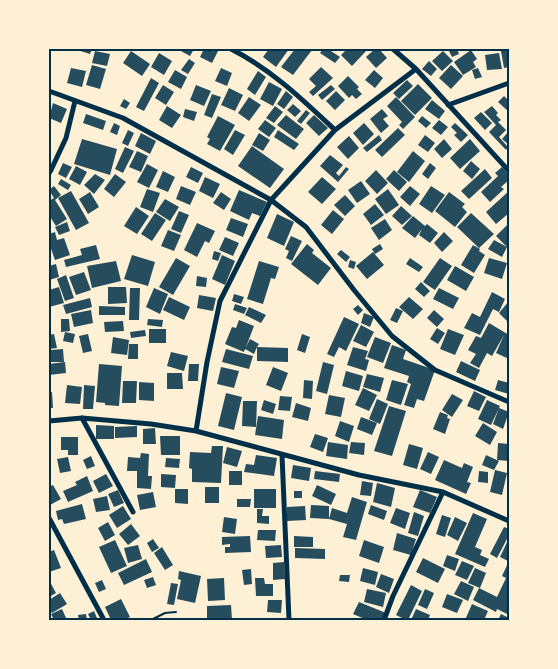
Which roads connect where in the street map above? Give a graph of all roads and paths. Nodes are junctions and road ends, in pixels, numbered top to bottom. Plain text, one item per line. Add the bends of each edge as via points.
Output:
1 (231, 49) edge
2 (393, 49) edge
3 (416, 69) junction
4 (509, 83) edge
5 (49, 91) edge
6 (75, 101) junction
7 (448, 105) junction
8 (336, 130) junction
9 (509, 171) edge
10 (49, 173) edge
11 (271, 200) junction
12 (509, 402) edge
13 (82, 418) junction
14 (49, 422) edge
15 (196, 431) junction
16 (282, 454) junction
17 (443, 492) junction
18 (133, 512) dead end
19 (49, 518) edge
20 (509, 521) edge
21 (176, 612) dead end
22 (104, 620) edge
23 (151, 620) edge
24 (289, 620) edge
25 (384, 620) edge

1 - 8 street via 252,59
2 - 3 street
3 - 7 street
3 - 8 street
4 - 7 street
5 - 6 street
6 - 10 street via 66,138
6 - 11 street via 123,118
7 - 9 street
8 - 11 street
11 - 12 street via 306,227 392,336 436,370
11 - 15 street via 220,302
13 - 14 street
13 - 15 street
13 - 18 street
15 - 16 street
16 - 17 street via 359,475
16 - 24 street
17 - 20 street
17 - 25 street via 392,596
19 - 22 street
21 - 23 path

